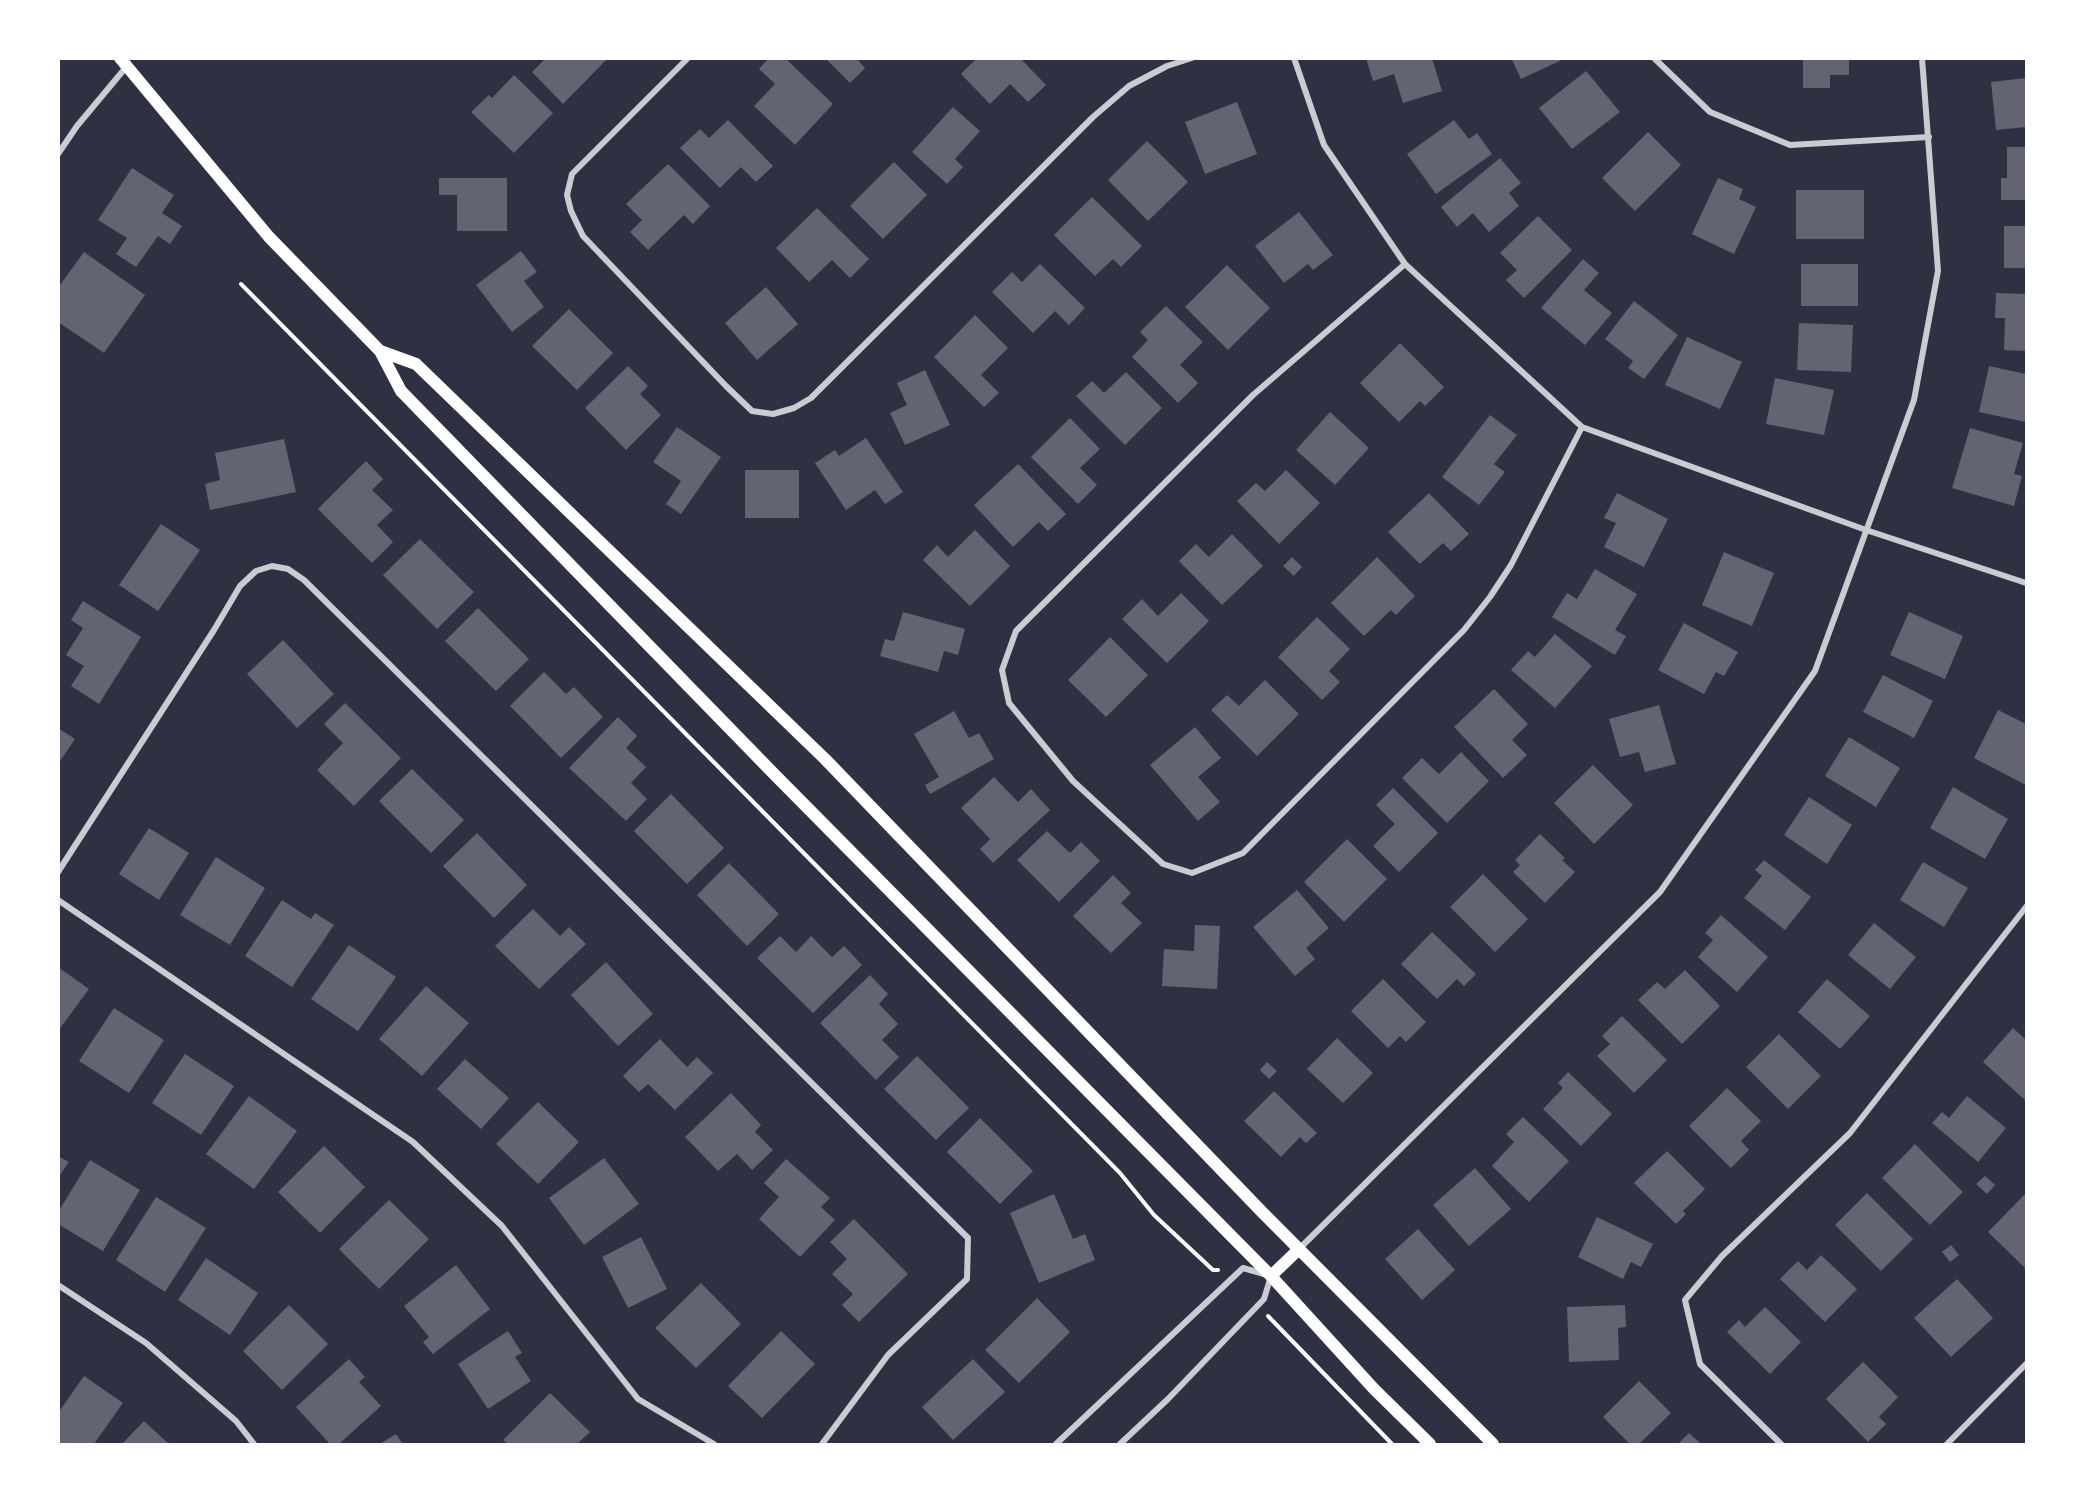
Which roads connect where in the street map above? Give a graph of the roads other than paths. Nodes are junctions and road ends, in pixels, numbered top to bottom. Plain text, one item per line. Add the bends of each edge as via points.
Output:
1 (688, 58) edge
2 (1192, 58) edge
3 (1294, 58) edge
4 (1654, 58) edge
5 (1922, 58) edge
6 (123, 62) edge
7 (1929, 137) junction
8 (58, 154) edge
9 (1405, 264) junction
10 (380, 351) junction
11 (1582, 427) junction
12 (1866, 530) junction
13 (2026, 583) edge
14 (58, 872) edge
15 (58, 900) edge
16 (2026, 907) edge
17 (1299, 1249) junction
18 (1271, 1276) junction
19 (58, 1285) edge
20 (2026, 1364) edge
21 (254, 1444) edge
22 (714, 1444) edge
23 (822, 1444) edge
24 (1056, 1444) edge
25 (1120, 1444) edge
26 (1430, 1444) edge
27 (1493, 1444) edge
28 (1781, 1444) edge
29 (1947, 1444) edge

1 - 2 street via 572,174 567,195 583,236 752,411 773,414 811,398 1093,117 1129,86
3 - 9 street via 1324,145
4 - 7 street via 1710,112 1790,145
5 - 7 street
6 - 8 street
6 - 10 main road via 268,237
7 - 12 street via 1938,271 1914,400
9 - 11 street
9 - 11 street via 1253,395 1016,631 1002,670 1009,703 1073,781 1163,864 1192,873 1243,853 1464,630 1511,565
10 - 17 main road via 416,364 825,759
10 - 18 main road via 400,391
11 - 12 street
12 - 13 street
12 - 17 street via 1815,671 1660,892
14 - 23 street via 240,586 256,571 272,566 288,569 304,580 968,1238 967,1279 888,1355
15 - 22 street via 413,1142 502,1226 638,1399
16 - 28 street via 1850,1133 1722,1256 1684,1300 1700,1364
17 - 18 main road
17 - 27 main road
18 - 24 street via 1243,1268
18 - 25 street via 1264,1299
18 - 26 main road
19 - 21 street via 146,1343 236,1421
20 - 29 street

